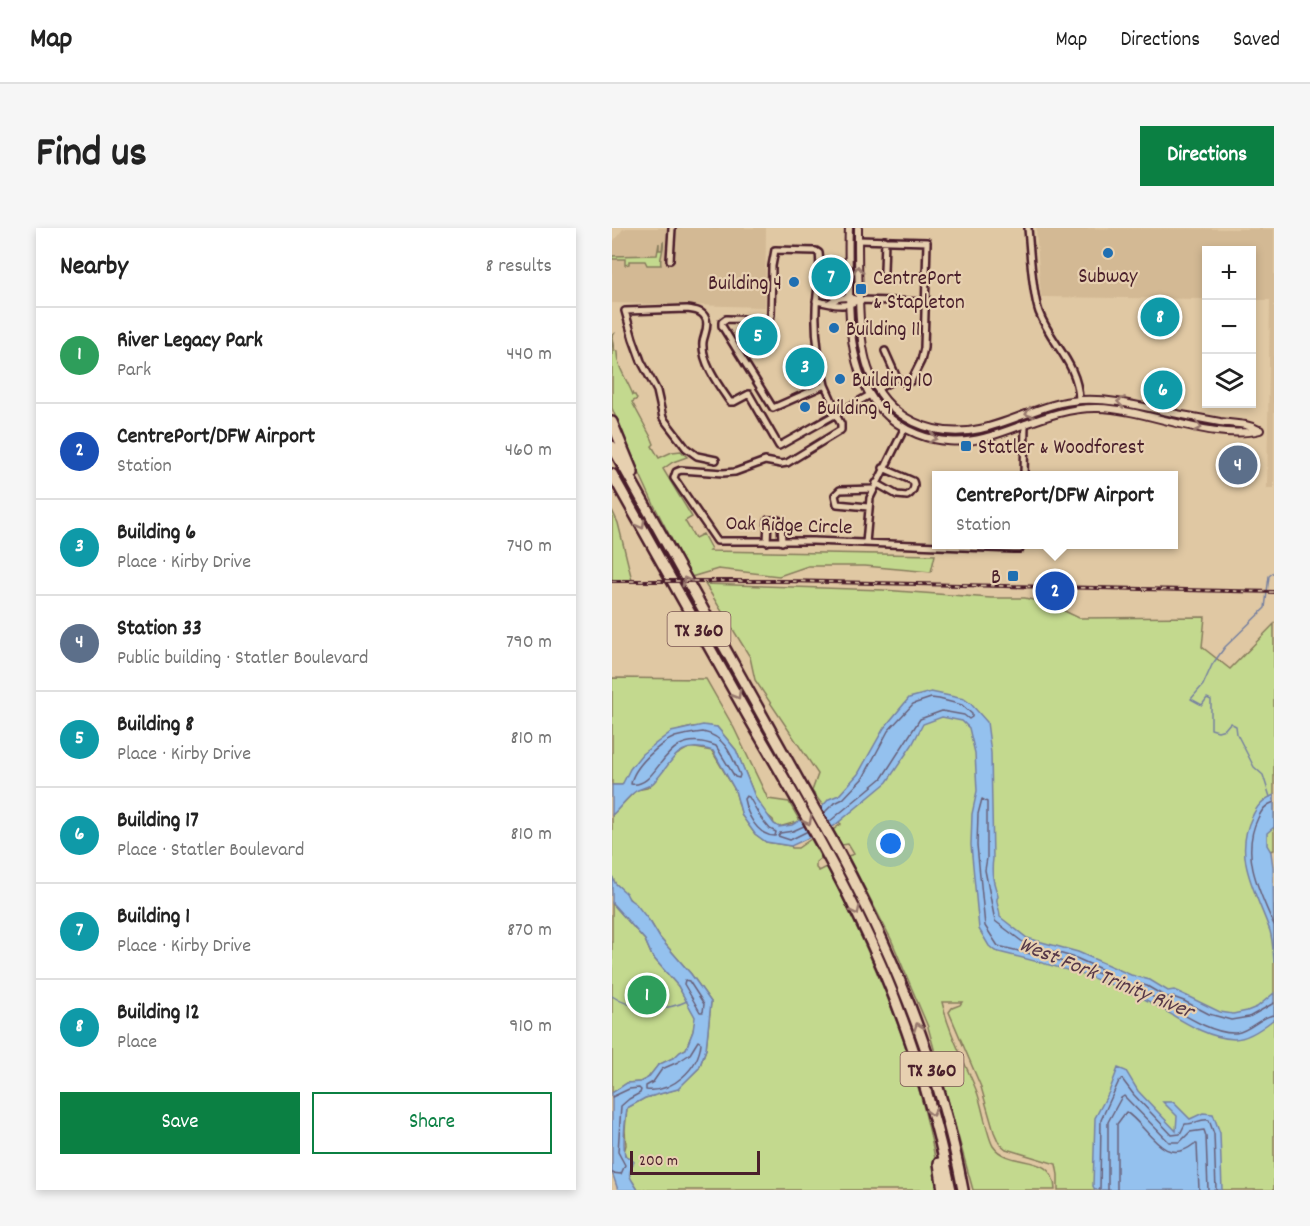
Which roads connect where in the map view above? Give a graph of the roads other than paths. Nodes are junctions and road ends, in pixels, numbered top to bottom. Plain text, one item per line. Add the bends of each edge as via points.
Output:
1 (672, 228) edge
2 (849, 228) edge
3 (858, 228) edge
4 (1028, 228) edge
5 (858, 240) junction
6 (885, 240) junction
7 (670, 260) dead end
8 (884, 271) dead end
9 (849, 297) junction
10 (859, 300) junction
11 (816, 302) junction
12 (926, 302) junction
13 (829, 303) junction
14 (849, 305) junction
15 (885, 351) dead end
16 (897, 378) junction
17 (825, 385) junction
18 (877, 389) junction
19 (870, 395) junction
20 (1078, 400) junction
21 (1145, 406) junction
22 (1079, 409) junction
23 (837, 415) junction
24 (1144, 415) junction
25 (612, 422) edge
26 (1025, 424) junction
27 (904, 429) junction
28 (981, 429) junction
29 (983, 438) junction
30 (612, 446) edge
31 (716, 460) dead end
32 (883, 468) junction
33 (1024, 471) edge
34 (612, 474) edge
35 (876, 483) junction
36 (873, 489) junction
37 (645, 506) junction
38 (868, 507) junction
39 (766, 542) junction
40 (782, 542) junction
41 (866, 543) junction
42 (932, 545) edge
43 (954, 1143) junction
44 (941, 1144) junction
45 (943, 1190) edge
46 (951, 1190) edge
47 (963, 1190) edge
48 (970, 1190) edge

1 - 7 street
2 - 9 street
3 - 5 street
4 - 20 street via 1038,309 1073,369
5 - 6 street
10 -> 5 street
6 - 8 street
6 - 12 street via 927,242
9 - 10 street
9 - 13 street
9 - 14 street
10 - 12 street
10 - 14 street
10 - 18 street via 863,353
11 - 13 street
11 - 17 street
11 - 17 street via 819,254 777,250 773,253 769,320 726,319 722,326 773,408
12 - 16 street via 921,362 911,381 905,383
13 - 14 street
14 - 19 street via 854,354
15 - 16 street
16 - 18 street
17 - 23 street
18 - 19 street
18 - 28 street via 889,405 925,427 943,432
19 - 23 street
19 - 27 street
21 -> 20 street via 1117,400
20 - 22 street
20 -> 28 street via 1040,408
21 - 24 street
24 -> 21 street via 1218,431 1260,430 1249,424 1219,422
22 - 24 street
22 - 26 street
23 - 31 street via 779,446 749,394 730,402 706,361 703,342 707,324 703,314 687,309 625,311 641,361 657,391 663,418 691,452
23 - 39 street, Oak Ridge Circle via 841,430 787,463 765,461 735,472 681,470 674,475 717,541
25 - 37 highway
26 - 29 street
26 - 33 street
27 -> 29 street via 943,441
27 - 32 street
28 - 29 street
30 - 37 highway, TX 360
32 - 35 street
32 - 35 street via 913,481 911,493 901,496
34 -> 44 highway, TX 360 via 868,934 897,1003
35 - 36 street
36 - 38 street
36 - 38 street via 840,490 835,495 837,504
43 -> 37 highway, TX 360 via 903,987 869,909
38 - 41 street
39 - 40 street, Oak Ridge Circle
39 - 40 street via 766,524 773,519 782,522
40 - 41 street, Oak Ridge Circle
41 - 42 street, Oak Ridge Circle
43 - 47 highway, TX 360
43 - 48 highway
44 - 45 highway via 938,1155
44 - 46 highway, TX 360

